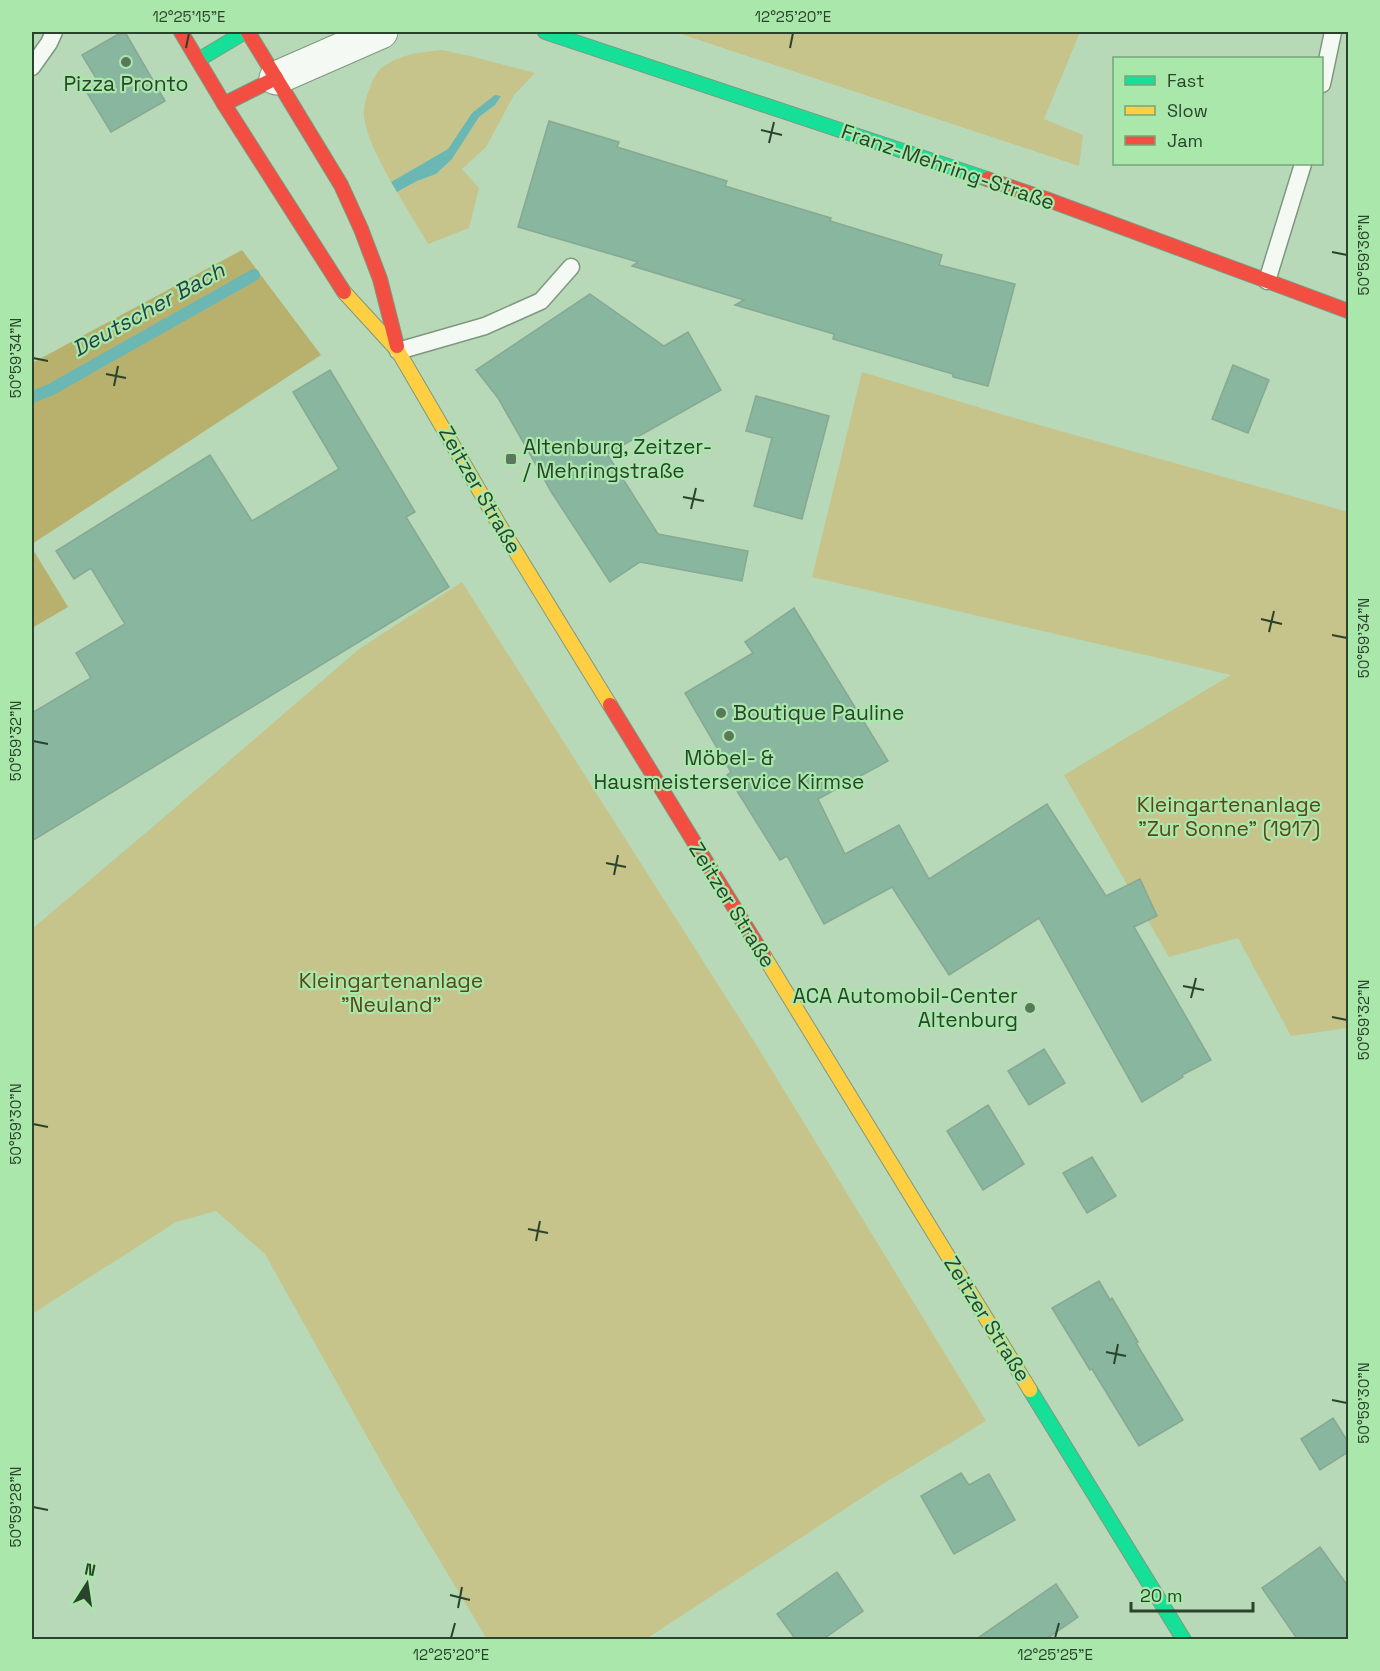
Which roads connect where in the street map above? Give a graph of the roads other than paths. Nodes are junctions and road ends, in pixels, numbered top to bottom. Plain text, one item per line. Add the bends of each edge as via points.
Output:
1 (54, 32) edge
2 (181, 32) edge
3 (247, 32) edge
4 (381, 32) edge
5 (544, 32) edge
6 (1333, 32) edge
7 (198, 60) junction
8 (32, 67) edge
9 (276, 78) junction
10 (1323, 79) edge
11 (224, 104) junction
12 (1303, 165) edge
13 (571, 267) dead end
14 (1267, 281) junction
15 (1348, 311) edge
16 (398, 351) junction
17 (1184, 1640) edge

1 - 8 lane
2 - 7 main road, Zeitzer Straße
3 - 7 main road
3 - 9 main road, Zeitzer Straße
4 - 9 street
5 - 14 main road, Franz-Mehring-Straße via 1046,199
6 - 10 lane
7 - 11 main road, Zeitzer Straße
9 - 11 main road
9 - 16 main road, Zeitzer Straße via 341,185 380,279
11 - 16 main road, Zeitzer Straße via 341,289
12 - 14 lane
13 - 16 lane via 541,301 485,326
14 - 15 main road, Franz-Mehring-Straße
16 - 17 main road, Zeitzer Straße via 500,526

